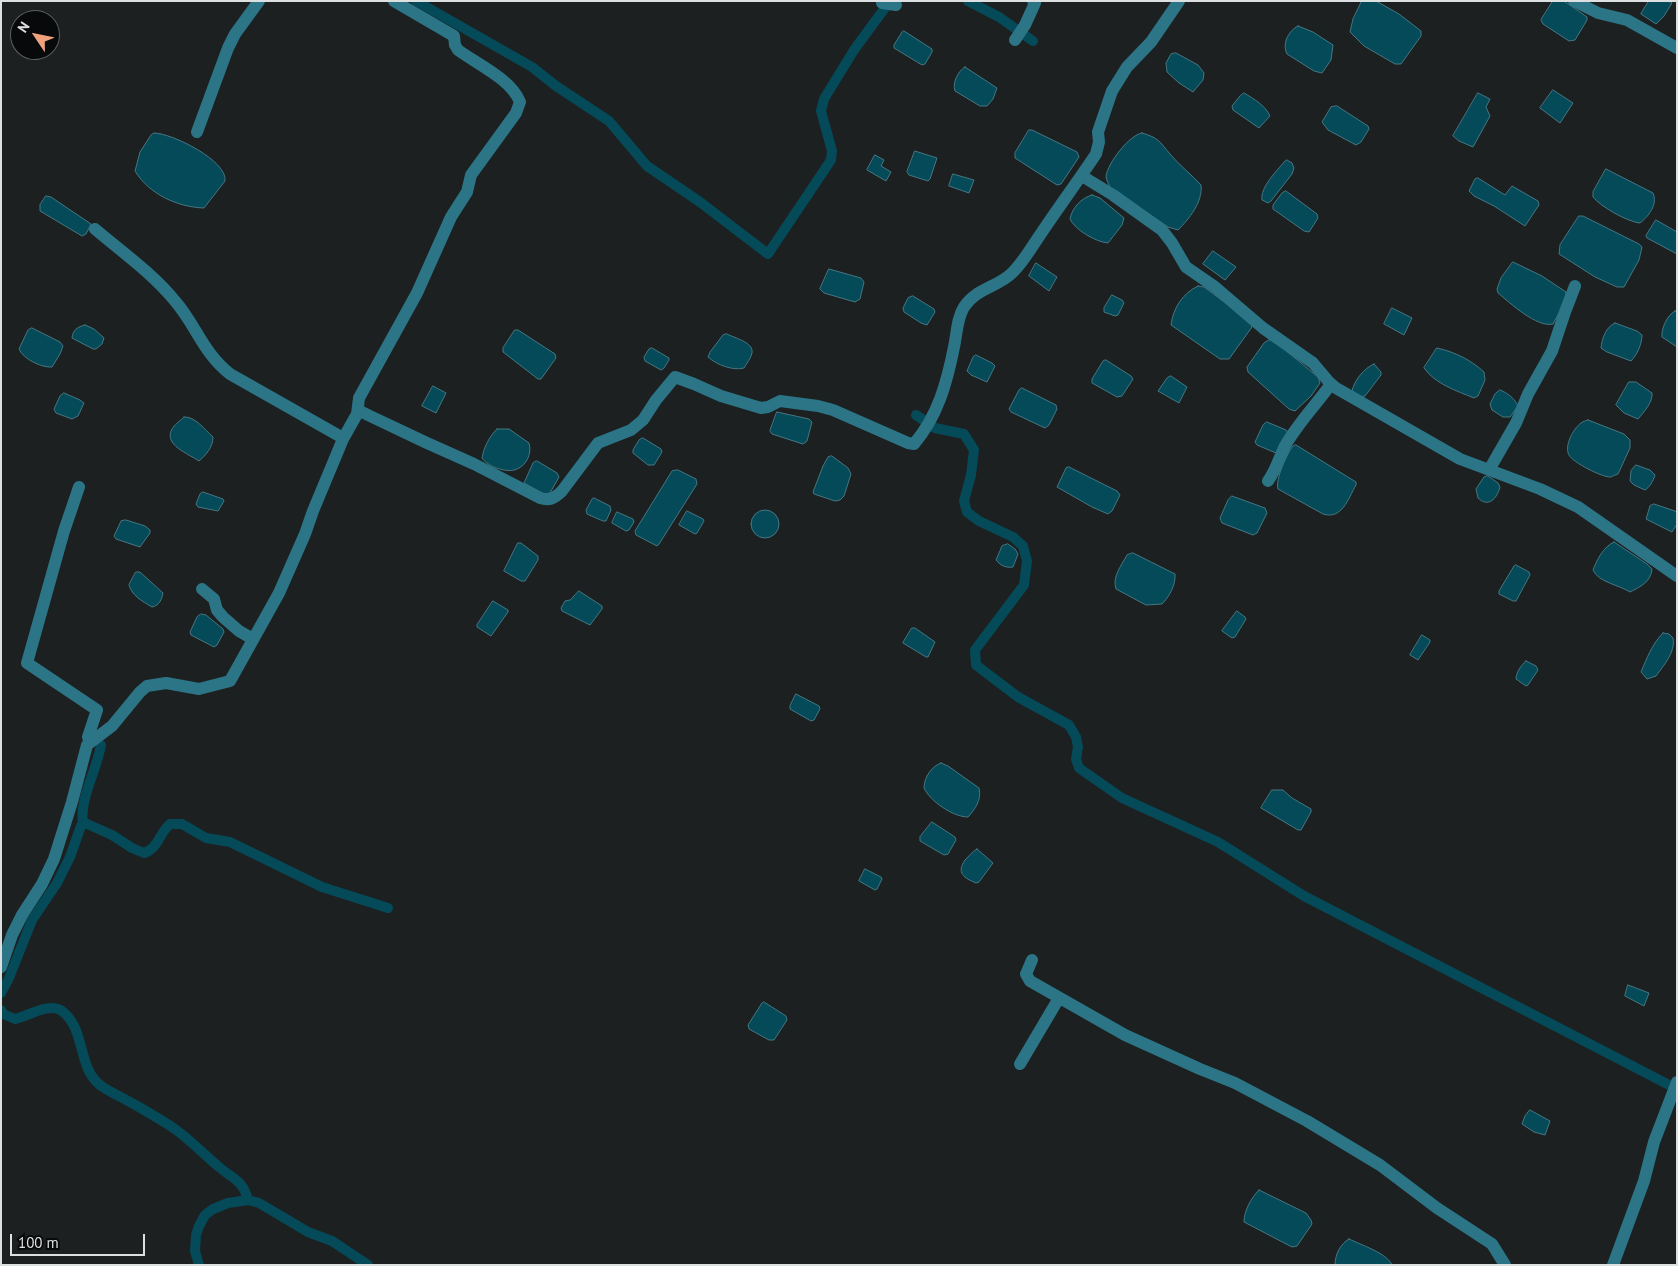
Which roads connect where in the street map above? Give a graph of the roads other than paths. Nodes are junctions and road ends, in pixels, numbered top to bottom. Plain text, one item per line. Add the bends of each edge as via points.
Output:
1 (259, 1) edge
2 (394, 1) edge
3 (1033, 1) edge
4 (1179, 1) edge
5 (1574, 1) edge
6 (882, 4) dead end
7 (896, 6) dead end
8 (1016, 40) dead end
9 (1677, 48) edge
10 (197, 132) dead end
11 (1082, 176) junction
12 (95, 229) dead end
13 (1575, 286) dead end
14 (1332, 384) junction
15 (357, 414) junction
16 (344, 438) junction
17 (1489, 470) junction
18 (1268, 481) dead end
19 (78, 487) dead end
20 (1677, 576) edge
21 (202, 588) dead end
22 (253, 639) junction
23 (90, 742) junction
24 (1032, 960) dead end
25 (1, 967) edge
26 (1058, 998) junction
27 (1020, 1064) dead end
28 (1677, 1082) edge
29 (1505, 1265) edge
30 (1613, 1265) edge

1 - 10 street via 228,48
2 - 15 street via 454,36 458,50 506,83 520,102 516,113 472,175 467,192 451,217 416,293 359,398
3 - 8 street via 1035,3 1025,26
4 - 11 street via 1151,42 1127,67 1112,92 1098,132 1096,154
5 - 9 street via 1598,13 1627,20
6 - 7 street
11 - 14 street via 1162,230 1186,267 1313,363
11 - 15 street via 1026,258 1004,281 979,292 964,308 958,322 944,392 914,444 833,410 780,401 761,408 675,377 643,420 631,430 598,444 562,491 548,500 362,412
12 - 16 street via 176,301 218,364 230,374
13 - 17 street via 1552,351
14 - 17 street via 1460,460
14 - 18 street via 1296,428
15 - 16 street
16 - 22 street via 279,593
17 - 20 street via 1578,507
19 - 23 street via 27,664 97,710 88,737
21 - 22 street via 214,599 223,617
22 - 23 street via 230,682 199,689 166,683 147,686 112,726
23 - 25 street via 54,860 12,935
24 - 26 street via 1027,977
26 - 27 street
26 - 29 street via 1124,1035 1235,1083 1307,1120 1380,1165 1492,1244
28 - 30 street

